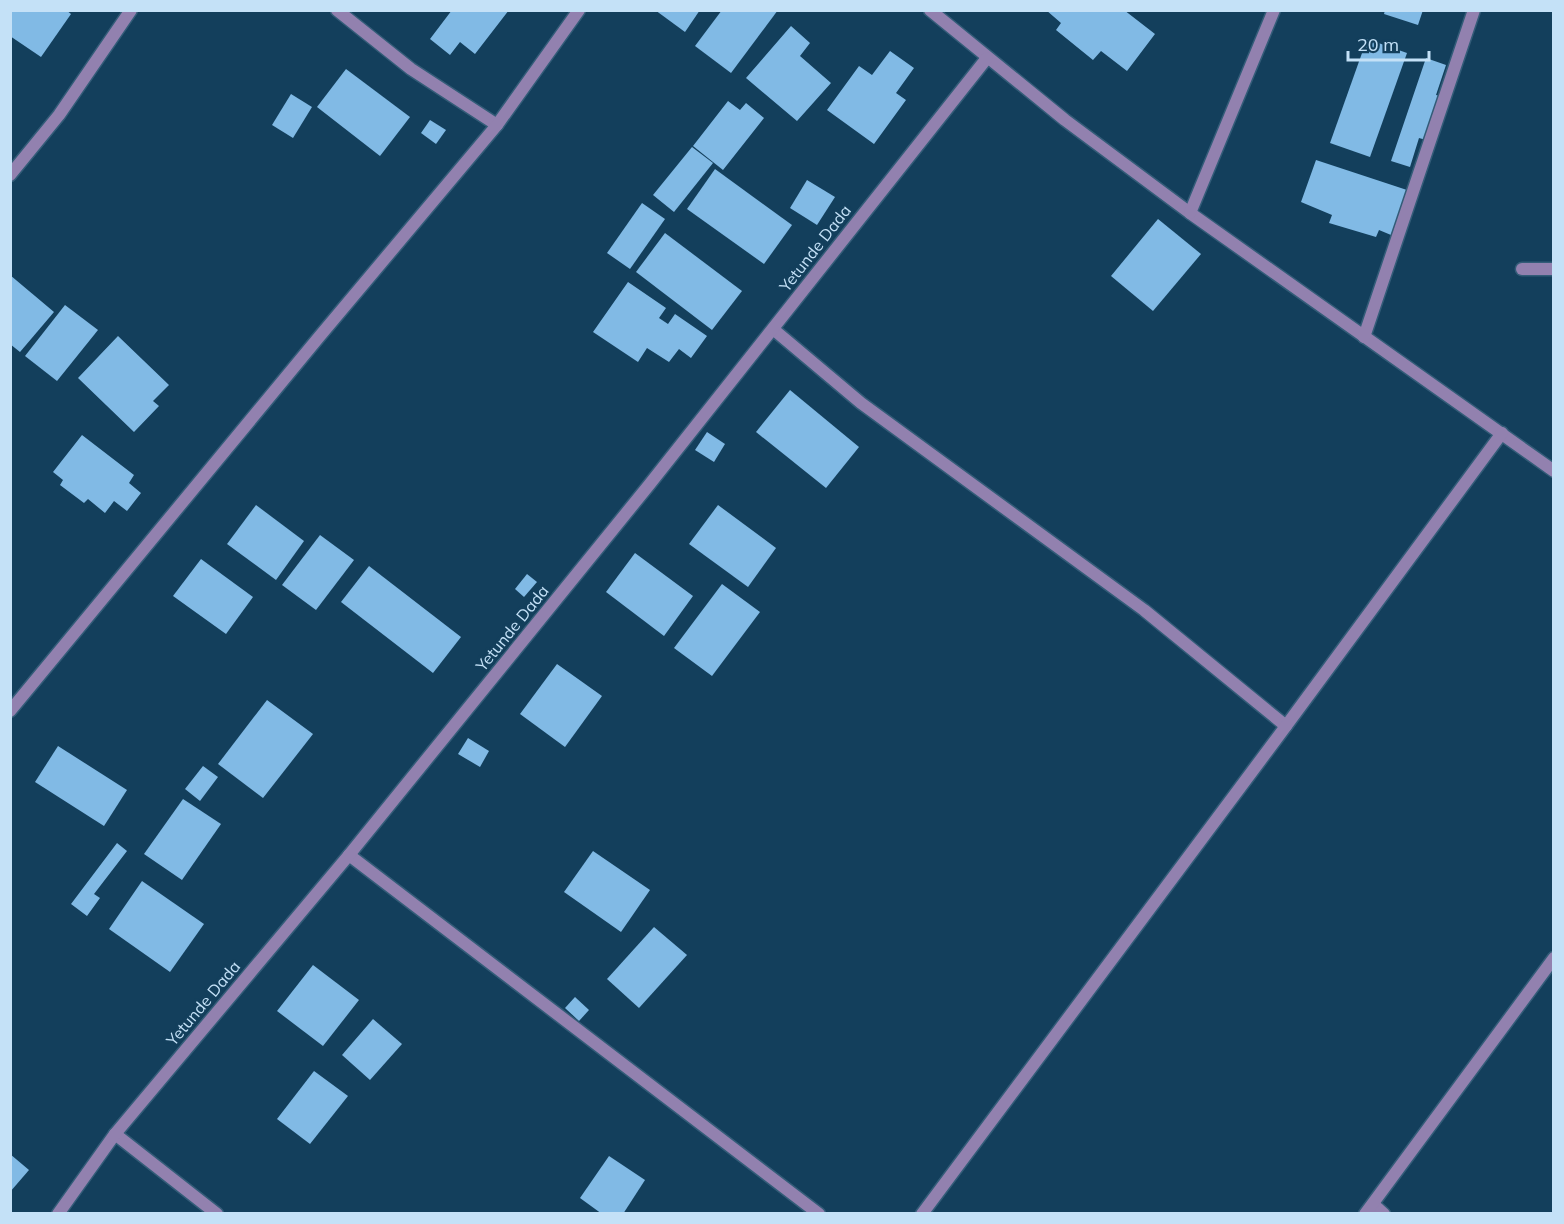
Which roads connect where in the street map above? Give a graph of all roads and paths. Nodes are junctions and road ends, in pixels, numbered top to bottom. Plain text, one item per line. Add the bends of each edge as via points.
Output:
1 (131, 10) edge
2 (337, 10) edge
3 (579, 10) edge
4 (930, 10) edge
5 (1274, 10) edge
6 (1474, 10) edge
7 (987, 58) junction
8 (497, 125) junction
9 (10, 175) edge
10 (1190, 213) junction
11 (1522, 269) dead end
12 (1554, 269) edge
13 (773, 329) junction
14 (1364, 337) junction
15 (1502, 433) junction
16 (1554, 471) edge
17 (10, 711) edge
18 (1286, 726) junction
19 (349, 855) junction
20 (1554, 958) edge
21 (115, 1134) junction
22 (1369, 1209) edge
23 (58, 1214) edge
24 (217, 1214) edge
25 (819, 1214) edge
26 (922, 1214) edge
27 (1384, 1214) edge

1 - 9 street via 59,115
2 - 8 street via 411,69
3 - 8 street
4 - 7 street
5 - 10 street
6 - 14 street
7 - 10 street
7 - 13 street, Yetunde Dada
8 - 17 street
10 - 14 street
11 - 12 street
13 - 18 street via 861,403 1144,610
13 - 19 street, Yetunde Dada
14 - 15 street
15 - 16 street
15 - 18 street
18 - 26 street
19 - 21 street, Yetunde Dada
19 - 25 street
20 - 22 street
21 - 23 street, Yetunde Dada
21 - 24 street
22 - 27 street

